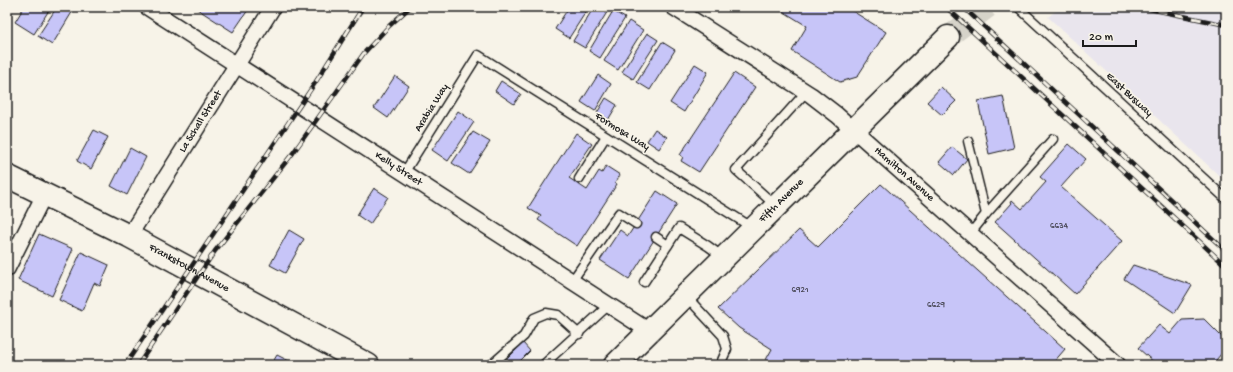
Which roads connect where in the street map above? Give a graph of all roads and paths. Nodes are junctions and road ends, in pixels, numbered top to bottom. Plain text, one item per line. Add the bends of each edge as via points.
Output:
1 (147, 7) edge
2 (273, 7) edge
3 (673, 7) edge
4 (1018, 7) edge
5 (948, 37) tunnel mouth
6 (478, 55) joint
7 (237, 64) junction
8 (806, 92) junction
9 (854, 130) junction
10 (606, 136) junction
11 (1053, 139) dead end
12 (968, 141) dead end
13 (404, 173) junction
14 (7, 176) edge
15 (579, 179) dead end
16 (44, 195) junction
17 (1226, 199) edge
18 (776, 206) junction
19 (986, 214) junction
20 (636, 224) dead end
21 (753, 228) junction
22 (970, 234) junction
23 (129, 236) junction
24 (656, 237) dead end
25 (668, 245) junction
26 (724, 258) junction
27 (7, 269) edge
28 (572, 281) junction
29 (644, 282) dead end
30 (686, 295) junction
31 (609, 305) junction
32 (649, 331) junction
33 (579, 334) junction
34 (368, 365) edge
35 (491, 365) edge
36 (543, 365) edge
37 (615, 365) edge
38 (720, 365) edge
39 (1118, 365) edge

1 - 7 street, Kelly Street
2 - 7 street, La Schall Street
3 - 8 street, Hamilton Avenue
4 - 17 lane, East Busway
5 - 9 main road, Fifth Avenue
6 - 10 lane, Formosa Way
6 - 13 lane, Arabia Way
7 - 13 street, Kelly Street
7 - 23 street, La Schall Street
8 - 9 street, Hamilton Avenue
8 - 18 lane via 736,170
9 - 18 main road, Fifth Avenue
9 - 22 street, Hamilton Avenue
10 - 15 lane
10 - 21 lane, Formosa Way
11 - 19 lane
12 - 19 lane
13 - 28 street, Kelly Street
14 - 16 main road, Frankstown Avenue
16 - 23 main road, Frankstown Avenue
16 - 27 street
18 - 21 main road, Fifth Avenue
19 - 22 lane
20 - 28 lane via 619,213
21 - 26 main road, Fifth Avenue
22 - 39 street, Hamilton Avenue
23 - 34 main road, Frankstown Avenue
24 - 25 lane
25 - 26 lane via 679,228
25 - 29 lane
26 - 30 main road, Fifth Avenue
28 - 31 street, Kelly Street
30 - 32 main road, Fifth Avenue
30 - 38 lane via 723,336 727,349
31 - 32 street, Kelly Street
31 - 33 lane
32 - 37 main road, Fifth Avenue
33 - 35 lane via 558,315 546,313 534,318 524,336
33 - 36 lane

